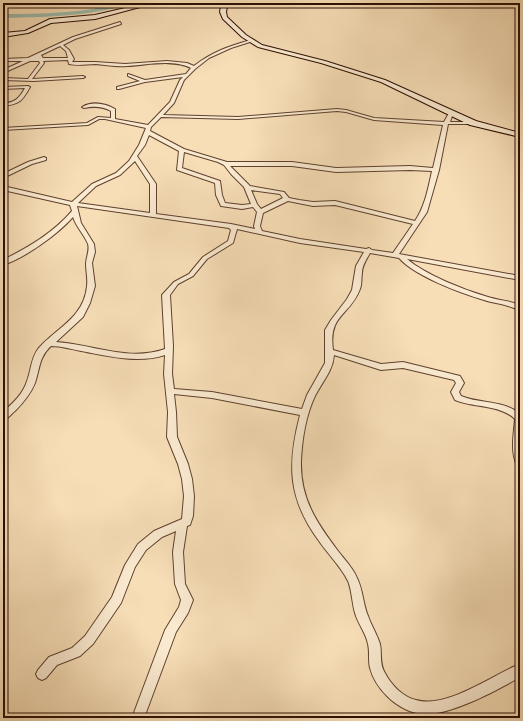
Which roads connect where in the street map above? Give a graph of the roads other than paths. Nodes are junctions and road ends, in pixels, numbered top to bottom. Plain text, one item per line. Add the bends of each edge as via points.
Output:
1 (153, 3) edge
2 (222, 3) edge
3 (120, 23) dead end
4 (3, 35) edge
5 (251, 41) junction
6 (61, 45) junction
7 (40, 57) junction
8 (32, 59) junction
9 (72, 59) junction
10 (3, 60) edge
11 (76, 64) junction
12 (194, 68) junction
13 (79, 69) dead end
14 (3, 72) edge
15 (130, 75) dead end
16 (187, 75) junction
17 (83, 77) dead end
18 (169, 78) junction
19 (3, 79) edge
20 (29, 80) junction
21 (35, 80) junction
22 (145, 81) junction
23 (181, 83) junction
24 (28, 87) junction
25 (3, 88) edge
26 (118, 88) dead end
27 (3, 105) edge
28 (84, 107) dead end
29 (451, 113) junction
30 (160, 116) junction
31 (113, 118) junction
32 (446, 123) junction
33 (473, 123) junction
34 (3, 129) edge
35 (148, 130) junction
36 (520, 135) edge
37 (182, 150) junction
38 (135, 157) junction
39 (44, 159) dead end
40 (226, 164) junction
41 (436, 170) junction
42 (3, 176) edge
43 (3, 188) edge
44 (248, 188) junction
45 (287, 199) junction
46 (254, 205) junction
47 (74, 208) junction
48 (260, 212) junction
49 (153, 215) junction
50 (415, 223) junction
51 (231, 226) junction
52 (258, 229) junction
53 (369, 250) junction
54 (398, 255) junction
55 (3, 264) edge
56 (520, 278) edge
57 (520, 308) edge
58 (55, 342) junction
59 (168, 351) junction
60 (329, 351) junction
61 (150, 356) junction
62 (168, 364) junction
63 (170, 392) junction
64 (305, 413) junction
65 (3, 417) edge
66 (520, 463) edge
67 (182, 524) junction
68 (520, 670) edge
69 (42, 674) dead end
70 (138, 718) edge

1 - 4 street via 101,16 50,21 26,32
2 - 5 street via 225,18
3 - 6 street via 74,38
5 - 12 street via 208,57
5 - 29 street via 260,46 383,81
6 - 7 street
6 - 9 street
7 - 8 street
7 - 9 street
7 - 20 street via 42,63
8 - 10 street
8 - 14 street
9 - 11 street via 70,63
11 - 12 street via 106,63 118,66 177,63
11 - 13 street
12 - 16 street
15 - 22 street
16 - 18 street
16 - 23 street
17 - 21 street
18 - 22 street
18 - 23 street
19 - 20 street
20 - 21 street
21 - 24 street via 34,84
22 - 26 street
23 - 30 street via 172,102
24 - 25 street
24 - 27 street via 24,97
28 - 31 street via 95,104 110,108 113,110
29 - 32 street
29 - 33 street
30 - 32 street via 238,118 337,110 366,118
30 - 35 street
31 - 34 street via 98,118 88,124
31 - 35 street
32 - 33 street
32 - 41 street
33 - 36 street
35 - 37 street
35 - 38 street
37 - 40 street
37 - 46 street via 179,169 218,182 223,205
38 - 47 street via 118,174 94,185
38 - 49 street via 153,184
39 - 42 street
40 - 41 street via 278,163 336,170
40 - 44 street
41 - 50 street via 428,202
43 - 47 street
44 - 45 street via 282,193
44 - 46 street
45 - 48 street
45 - 50 street via 305,204 335,203
46 - 48 street
47 - 49 street
47 - 55 street via 56,230
47 - 58 street via 78,223 91,244 91,286 80,315
48 - 52 street
49 - 51 street
50 - 54 street
51 - 52 street via 247,230
51 - 59 street via 234,230 231,242 205,258 191,275 176,284 166,295
52 - 53 street via 300,241
53 - 54 street
53 - 60 street via 359,269 354,295 330,328 327,339
54 - 56 street
54 - 57 street via 409,265 446,282 484,298
58 - 61 street via 111,354
58 - 65 street via 43,348 25,393
59 - 61 street
59 - 62 street
60 - 64 street via 328,365 314,387
60 - 66 street via 381,367 403,365 457,378 460,383 455,392 458,398 507,410 519,418
61 - 62 street
62 - 63 street
63 - 64 street via 212,395
63 - 67 street via 172,437 184,464 189,491 188,516
64 - 68 street via 296,472 299,494 311,522 357,588 361,614 374,644 375,667 387,688 394,695 416,706 431,708 455,701
67 - 69 street via 158,534 142,547 130,565 117,600 89,640 76,652 53,661
67 - 70 street via 178,552 179,569 180,584 187,600 171,630

